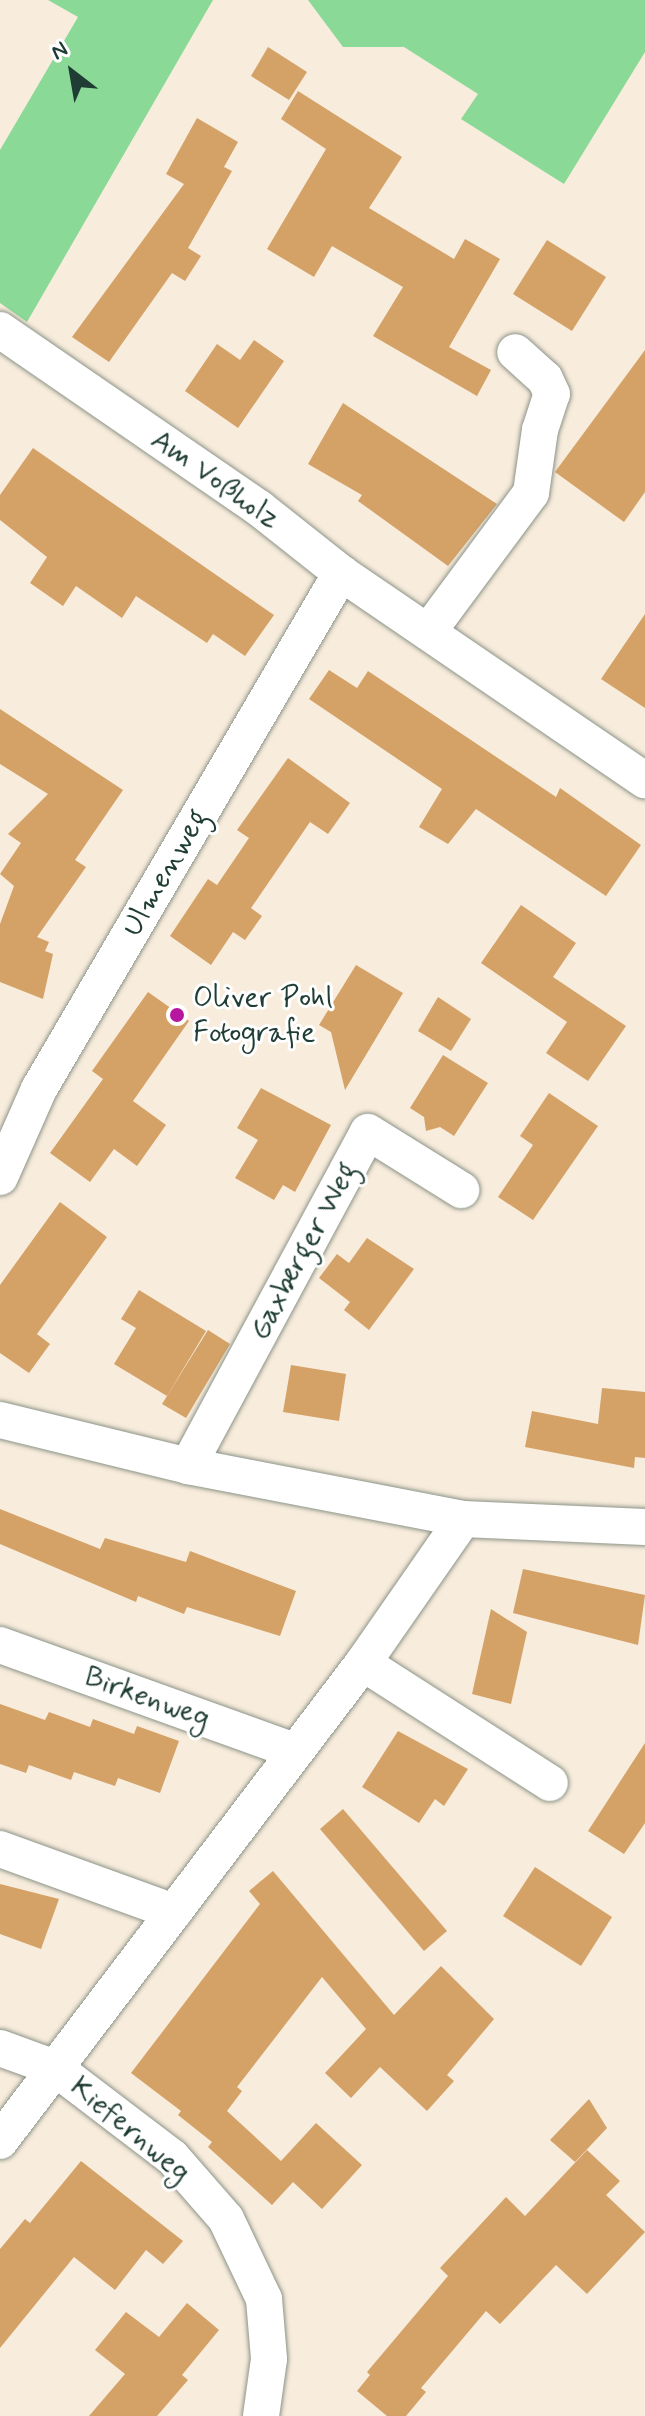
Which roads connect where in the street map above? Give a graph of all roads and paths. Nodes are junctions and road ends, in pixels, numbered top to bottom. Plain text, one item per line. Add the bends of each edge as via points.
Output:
1 (0, 330) edge
2 (515, 352) dead end
3 (341, 573) junction
4 (428, 632) junction
5 (645, 780) edge
6 (0, 1177) edge
7 (461, 1190) dead end
8 (0, 1420) edge
9 (188, 1466) junction
10 (463, 1519) junction
11 (645, 1527) edge
12 (0, 1645) edge
13 (363, 1663) junction
14 (294, 1751) junction
15 (550, 1783) dead end
16 (0, 1849) edge
17 (174, 1912) junction
18 (0, 2048) edge
19 (55, 2068) junction
20 (0, 2141) edge
21 (261, 2416) edge

1 - 3 street, Am Voßholz via 259,508
2 - 4 street via 545,379 552,394 540,430 531,493
3 - 4 street, Am Voßholz
3 - 6 street, Ulmenweg via 39,1089
4 - 5 street, Am Voßholz
7 - 9 street, Gaxberger Weg via 368,1132
8 - 9 street
9 - 10 street
10 - 11 street
10 - 13 street
12 - 14 street, Birkenweg
13 - 14 street
13 - 15 street
14 - 17 street
16 - 17 street
17 - 19 street
18 - 19 street
19 - 20 street
19 - 21 street, Kiefernweg via 172,2157 226,2219 264,2299 269,2359

